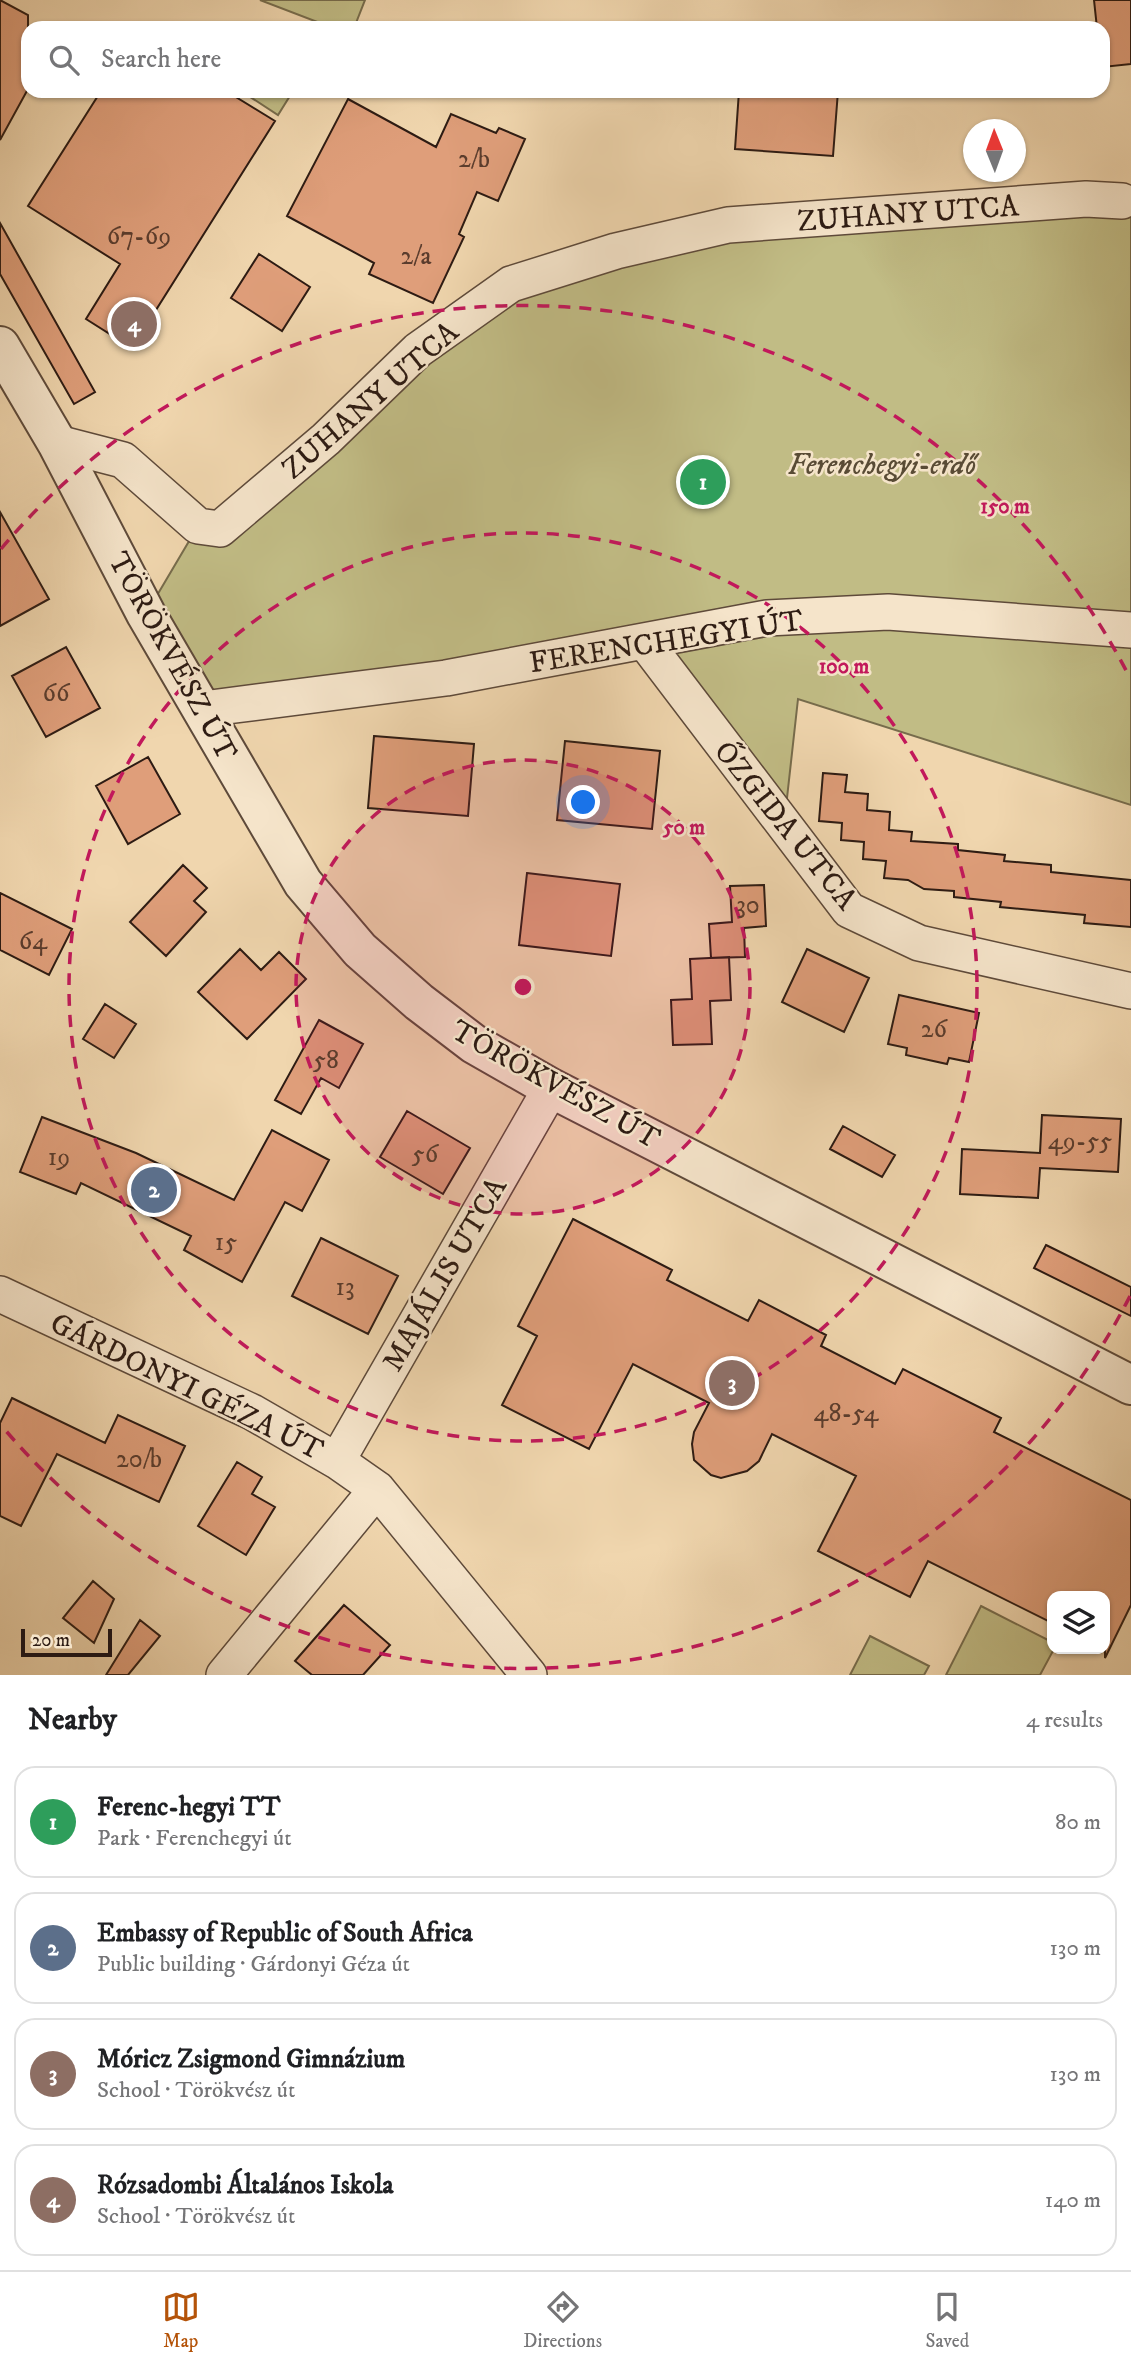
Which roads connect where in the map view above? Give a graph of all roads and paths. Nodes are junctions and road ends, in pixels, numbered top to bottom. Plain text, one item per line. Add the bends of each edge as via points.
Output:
1 (1126, 193) edge
2 (0, 346) edge
3 (57, 443) junction
4 (1131, 630) edge
5 (645, 642) junction
6 (203, 709) junction
7 (1131, 991) edge
8 (551, 1088) junction
9 (0, 1294) edge
10 (1131, 1385) edge
11 (337, 1461) junction
12 (377, 1489) junction
13 (225, 1675) edge
14 (529, 1675) edge

1 - 3 street, ZUHANY UTCA via 1086,200 728,225 616,251 511,284 418,349 326,439 220,529 198,526 123,460
2 - 3 street, TÖRÖKVÉSZ ÚT
3 - 6 street, TÖRÖKVÉSZ ÚT via 146,614
4 - 5 street, FERENCHEGYI ÚT via 888,612 767,618
5 - 6 street, FERENCHEGYI ÚT via 446,678
5 - 7 street, ŐZGIDA UTCA via 849,910 919,943
6 - 8 street, TÖRÖKVÉSZ ÚT via 303,883 360,950 474,1044
8 - 10 street, TÖRÖKVÉSZ ÚT
8 - 11 street, MAJÁLIS UTCA
9 - 11 street, GÁRDONYI GÉZA ÚT via 252,1412
11 - 12 street, GÁRDONYI GÉZA ÚT
12 - 13 street
12 - 14 street, GÁRDONYI GÉZA ÚT

